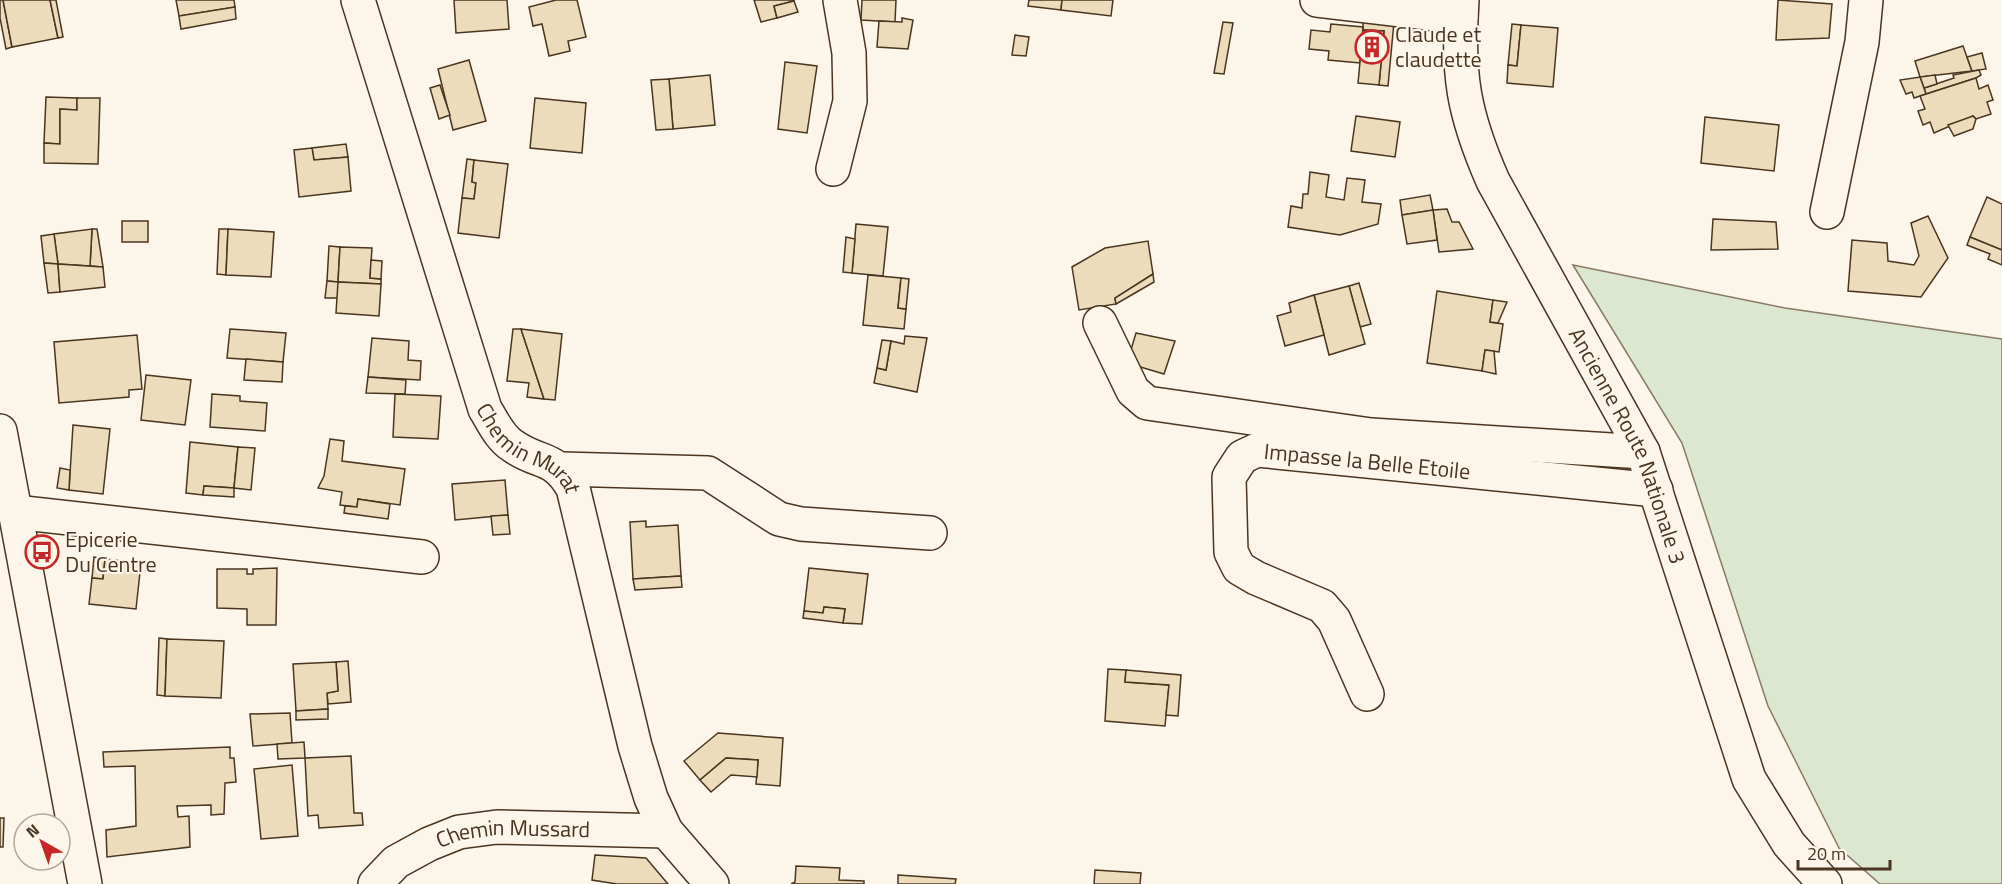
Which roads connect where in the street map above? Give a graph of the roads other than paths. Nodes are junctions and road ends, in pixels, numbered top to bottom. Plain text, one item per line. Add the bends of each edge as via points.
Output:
1 (358, 0) edge
2 (840, 0) edge
3 (1317, 0) edge
4 (1866, 0) edge
5 (1461, 8) edge
6 (833, 169) dead end
7 (1827, 212) dead end
8 (1100, 323) dead end
9 (0, 431) edge
10 (1643, 452) junction
11 (562, 470) junction
12 (1656, 490) junction
13 (15, 512) junction
14 (930, 533) dead end
15 (422, 557) dead end
16 (1367, 694) dead end
17 (666, 831) junction
18 (85, 884) edge
19 (375, 884) edge
20 (712, 884) edge
21 (1825, 884) edge

1 - 11 street, Chemin Murat via 485,409 496,429 513,446
2 - 6 street via 849,53 850,101
3 - 5 street
4 - 7 street via 1854,86
5 - 10 street, Ancienne Route Nationale 3 via 1463,97 1476,142 1493,181
8 - 10 street via 1133,391 1146,403 1371,435
9 - 13 street
10 - 12 street, Ancienne Route Nationale 3
11 - 14 street via 708,473 779,519
11 - 17 street, Chemin Murat via 573,488 635,746
12 - 16 street, Impasse la Belle Etoile via 1257,450 1242,458 1229,477 1231,552 1239,568 1322,606 1334,620
12 - 21 street, Ancienne Route Nationale 3 via 1749,779 1789,844
13 - 15 street
13 - 18 street
17 - 19 street, Chemin Mussard via 497,827 459,832 396,862
17 - 20 street, Chemin Murat

